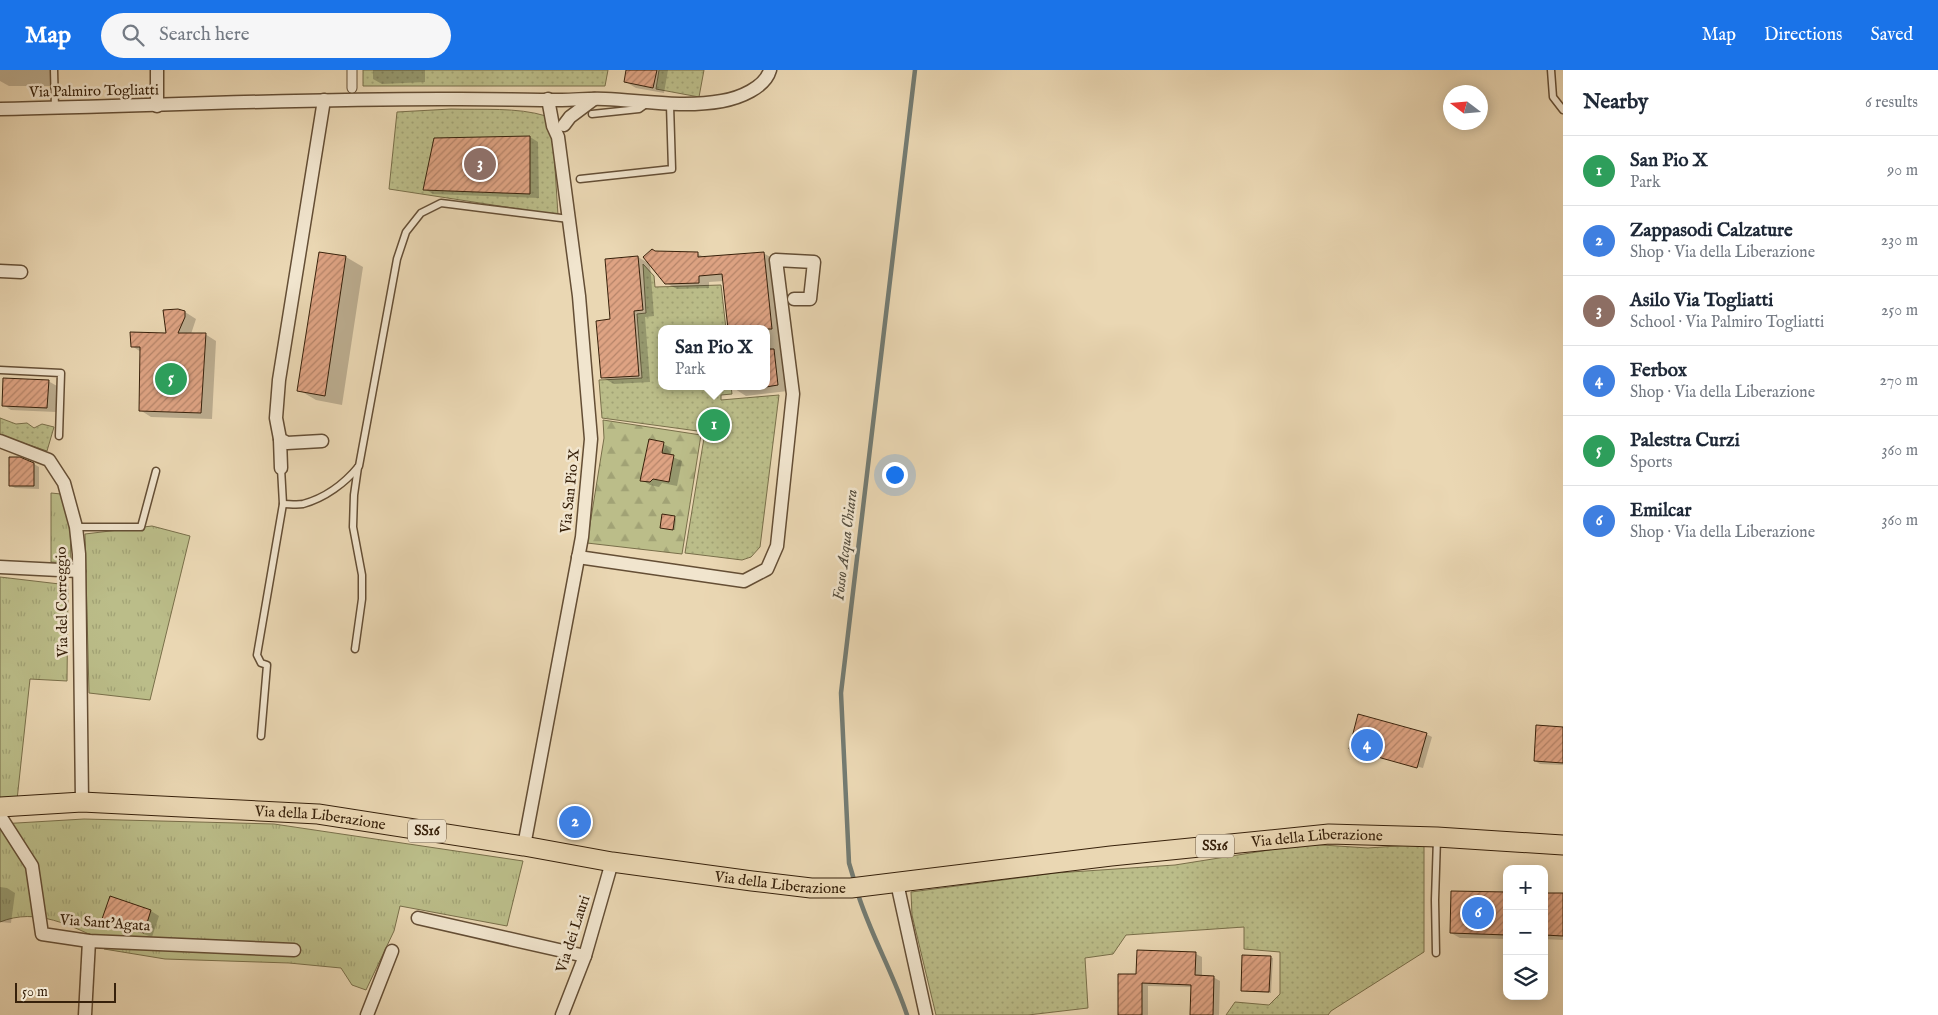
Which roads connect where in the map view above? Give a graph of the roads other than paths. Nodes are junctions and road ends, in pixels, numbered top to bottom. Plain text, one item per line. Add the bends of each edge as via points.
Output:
1 (54, 70) edge
2 (157, 70) edge
3 (352, 70) edge
4 (770, 70) edge
5 (1552, 70) edge
6 (352, 88) dead end
7 (594, 98) junction
8 (324, 100) junction
9 (548, 100) junction
10 (565, 100) junction
11 (648, 103) junction
12 (670, 105) junction
13 (157, 106) junction
14 (55, 108) junction
15 (0, 109) edge
16 (1563, 110) edge
17 (592, 114) dead end
18 (561, 131) junction
19 (580, 179) dead end
20 (569, 219) junction
21 (0, 271) edge
22 (21, 272) dead end
23 (794, 299) dead end
24 (0, 370) edge
25 (59, 436) dead end
26 (280, 439) junction
27 (322, 441) dead end
28 (0, 442) edge
29 (358, 466) junction
30 (281, 468) joint
31 (156, 470) dead end
32 (283, 504) junction
33 (76, 527) junction
34 (578, 557) junction
35 (0, 567) edge
36 (79, 571) junction
37 (355, 649) dead end
38 (261, 736) dead end
39 (82, 802) junction
40 (0, 808) edge
41 (0, 816) edge
42 (1437, 837) junction
43 (1563, 845) edge
44 (524, 846) junction
45 (612, 862) junction
46 (897, 883) junction
47 (418, 918) dead end
48 (89, 941) junction
49 (294, 950) dead end
50 (392, 951) dead end
51 (1436, 953) dead end
52 (585, 956) junction
53 (85, 1015) edge
54 (367, 1015) edge
55 (562, 1015) edge
56 (926, 1015) edge

1 - 14 lane
2 - 13 street
3 - 6 street
4 - 12 street via 758,86 738,96
5 - 16 lane via 1553,97
7 - 10 street
7 - 11 street
7 - 18 street via 575,113
8 - 9 street, Via Palmiro Togliatti
8 - 13 street, Via Palmiro Togliatti
8 - 26 street via 279,380 276,418
9 - 10 street
9 - 18 street, Via San Pio X via 553,126
10 - 18 street, Via San Pio X
11 - 12 street
11 - 17 lane via 638,109
12 - 19 lane via 672,169
13 - 14 street, Via Palmiro Togliatti
14 - 15 street, Via Palmiro Togliatti
18 - 20 street, Via San Pio X
20 - 29 lane via 441,203 421,213 406,232 397,259
20 - 34 street, Via San Pio X via 591,439
21 - 22 street
23 - 34 street via 810,299 814,262 776,260 793,394 777,546 767,568 744,581
24 - 25 lane via 61,373
26 - 27 street via 287,443
26 - 30 street
28 - 33 street, Via del Correggio via 49,460 64,483
29 - 32 lane via 332,491 303,504
29 - 37 lane via 353,527 362,583
30 - 32 lane
31 - 33 lane via 141,527
32 - 38 lane via 257,655 261,663 267,665
33 - 36 street, Via del Correggio
34 - 44 street, Via San Pio X
35 - 36 street
36 - 39 street, Via del Correggio
39 - 40 main road, Via della Liberazione / SS16
39 - 44 main road, Via della Liberazione / SS16 via 318,814
41 - 48 street, Via Sant'Agata via 32,866 42,934
42 - 43 main road, Via della Liberazione / SS16
42 - 46 main road, Via della Liberazione / SS16 via 1329,834 1111,856
42 - 51 lane
44 - 45 main road, Via della Liberazione / SS16
45 - 46 main road, Via della Liberazione / SS16 via 811,888
45 - 52 street, Via dei Lauri
46 - 56 street
47 - 52 street
48 - 49 street, Via Sant'Agata
48 - 53 street
50 - 54 street
52 - 55 street, Via dei Lauri

